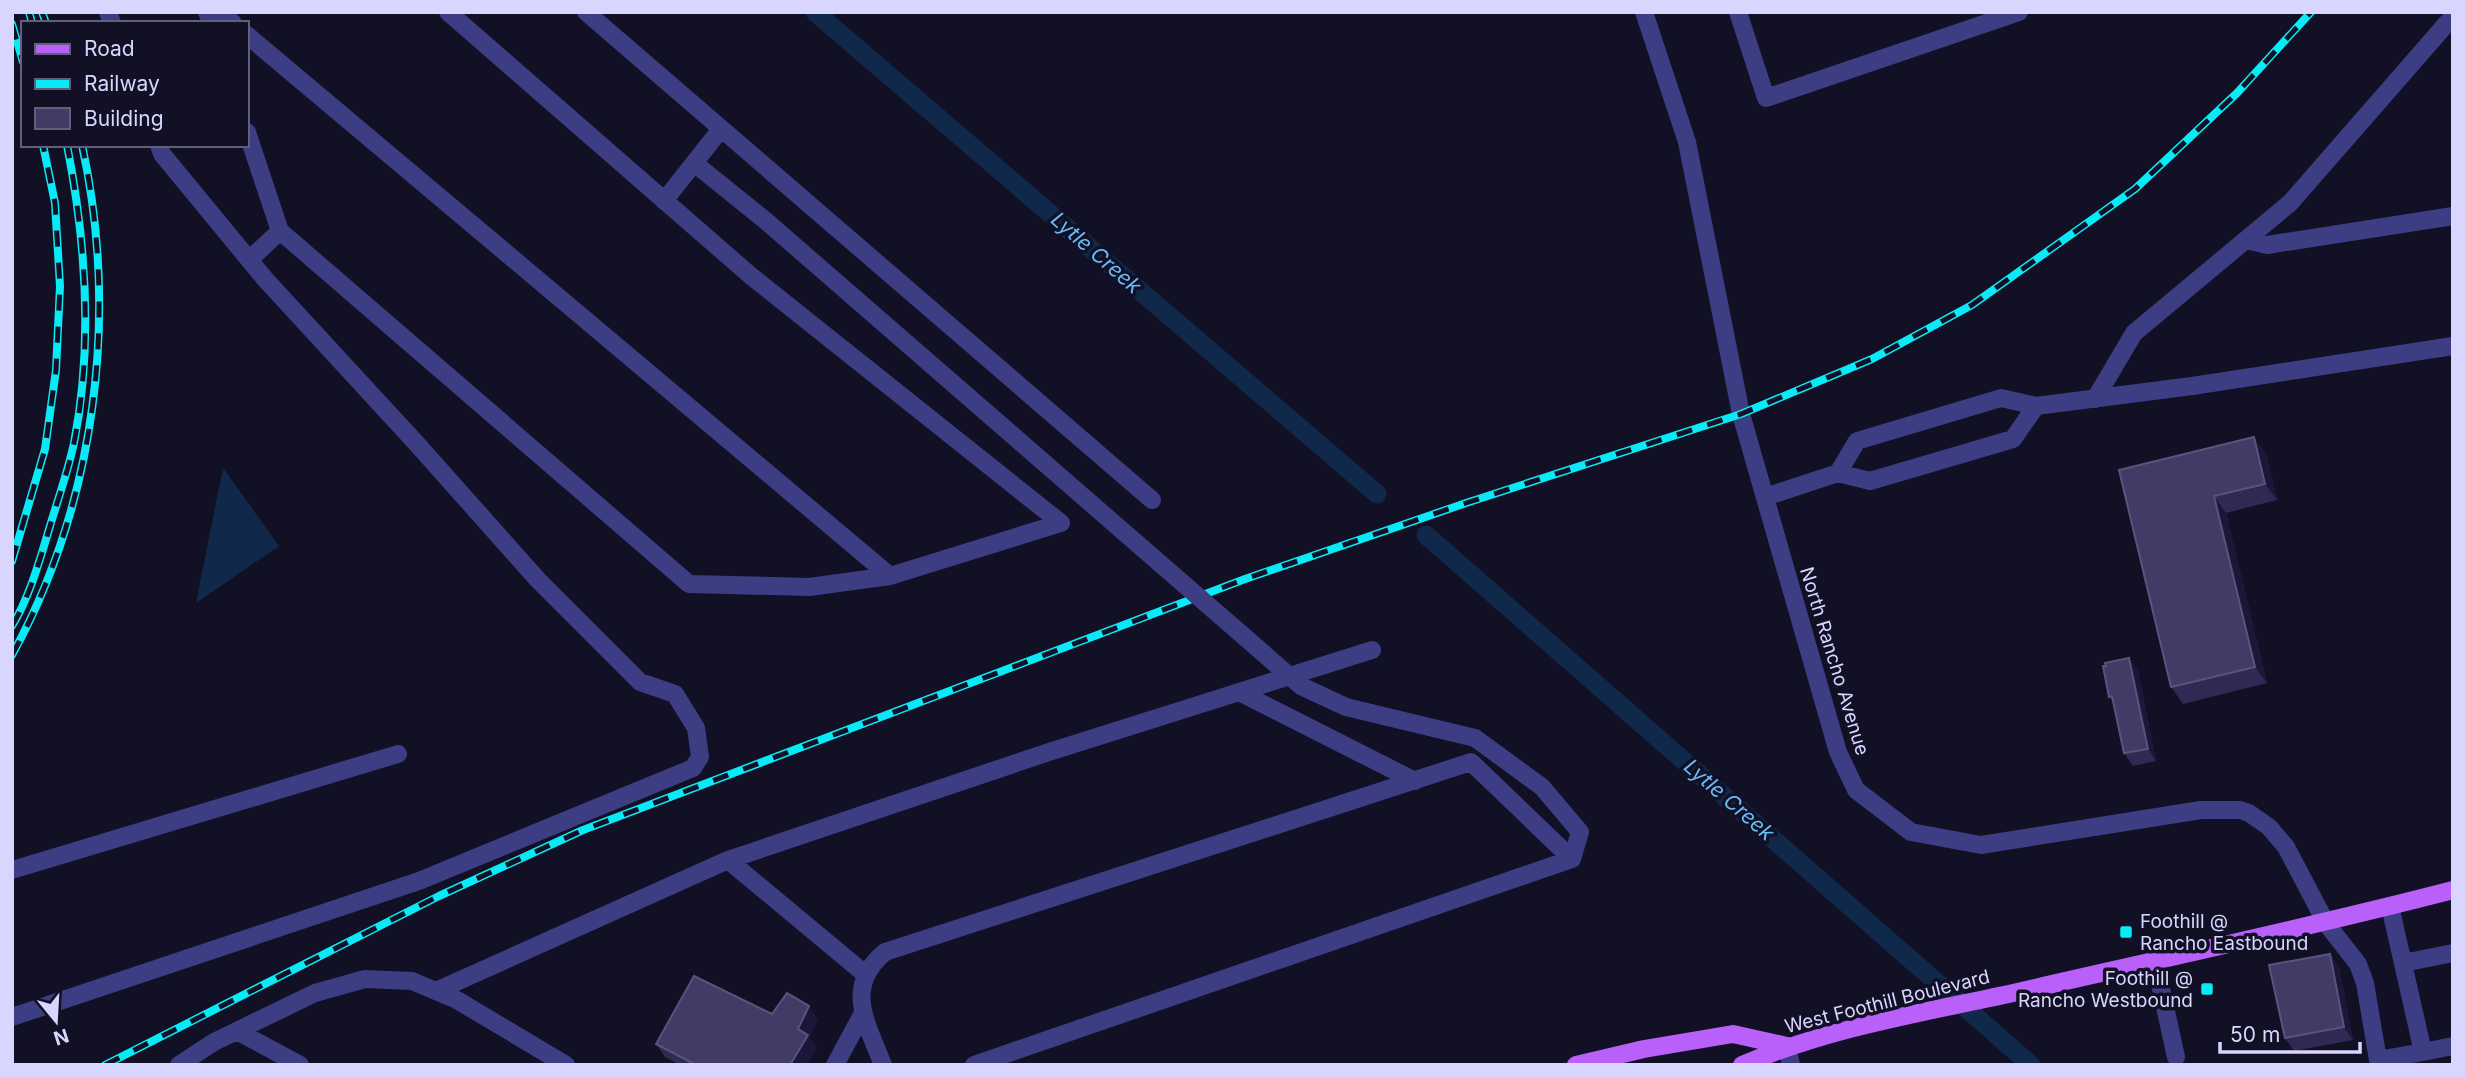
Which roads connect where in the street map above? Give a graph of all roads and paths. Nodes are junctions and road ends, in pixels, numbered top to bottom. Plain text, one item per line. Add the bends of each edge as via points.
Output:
1 (448, 12) edge
2 (586, 12) edge
3 (1644, 12) edge
4 (1738, 12) edge
5 (2018, 12) edge
6 (2453, 19) edge
7 (248, 36) edge
8 (721, 129) junction
9 (248, 135) edge
10 (160, 147) edge
11 (694, 163) junction
12 (664, 201) junction
13 (2453, 216) edge
14 (280, 231) junction
15 (2247, 240) junction
16 (249, 260) junction
17 (2453, 346) edge
18 (2095, 399) junction
19 (2036, 407) junction
20 (1838, 472) junction
21 (1765, 497) junction
22 (1152, 500) dead end
23 (890, 576) junction
24 (1373, 650) dead end
25 (1241, 693) junction
26 (398, 754) dead end
27 (1415, 781) junction
28 (1572, 859) junction
29 (728, 860) junction
30 (12, 870) edge
31 (2453, 890) edge
32 (2390, 906) junction
33 (2326, 923) junction
34 (2453, 953) edge
35 (2155, 961) junction
36 (2403, 963) junction
37 (864, 974) junction
38 (436, 991) junction
39 (863, 1013) junction
40 (12, 1017) edge
41 (237, 1031) junction
42 (1787, 1046) junction
43 (2453, 1046) edge
44 (2423, 1052) junction
45 (2176, 1057) dead end
46 (178, 1065) edge
47 (300, 1065) edge
48 (566, 1065) edge
49 (835, 1065) edge
50 (883, 1065) edge
51 (974, 1065) edge
52 (1576, 1065) edge
53 (1742, 1065) edge
54 (1791, 1065) edge

1 - 12 street
2 - 8 street
3 - 21 street, North Rancho Avenue via 1687,142 1741,414
4 - 5 street via 1766,98
6 - 15 street via 2290,203
7 - 23 street
8 - 11 street
8 - 22 street
9 - 14 street
10 - 16 street
11 - 12 street
11 - 28 street, bridge via 1301,686 1346,707 1475,738 1542,787 1580,832
12 - 23 street via 1061,523
13 - 15 street via 2267,246
14 - 16 street
14 - 23 street via 690,584 809,587
15 - 18 street via 2134,333
16 - 40 street via 538,580 640,682 674,694 696,728 700,757 693,768 419,881
17 - 18 street
18 - 19 street
19 - 20 street via 2013,439 1870,481
19 - 20 street via 2001,398 1857,441
20 - 21 street
21 - 33 street, North Rancho Avenue via 1842,762 1856,790 1911,832 1981,845 2201,810 2240,810 2269,827 2286,847
24 - 25 street
25 - 27 street
25 - 29 street
26 - 30 street
27 - 28 street via 1471,762
27 - 37 street via 885,952
28 - 51 street
29 - 37 street
29 - 38 street
31 - 32 main road, West Foothill Boulevard
32 - 33 main road, West Foothill Boulevard
32 - 36 street
33 - 35 main road, West Foothill Boulevard
33 - 44 street, North Rancho Avenue via 2362,972 2378,1060
34 - 36 street
35 - 42 main road, West Foothill Boulevard
35 - 45 street
36 - 44 street
37 - 39 street via 860,993
38 - 41 street via 412,981 365,979 315,993
38 - 48 street
39 - 49 street
39 - 50 street
41 - 46 street
41 - 47 street
42 - 52 main road via 1732,1034
42 - 53 main road, West Foothill Boulevard
42 - 54 street
43 - 44 street

